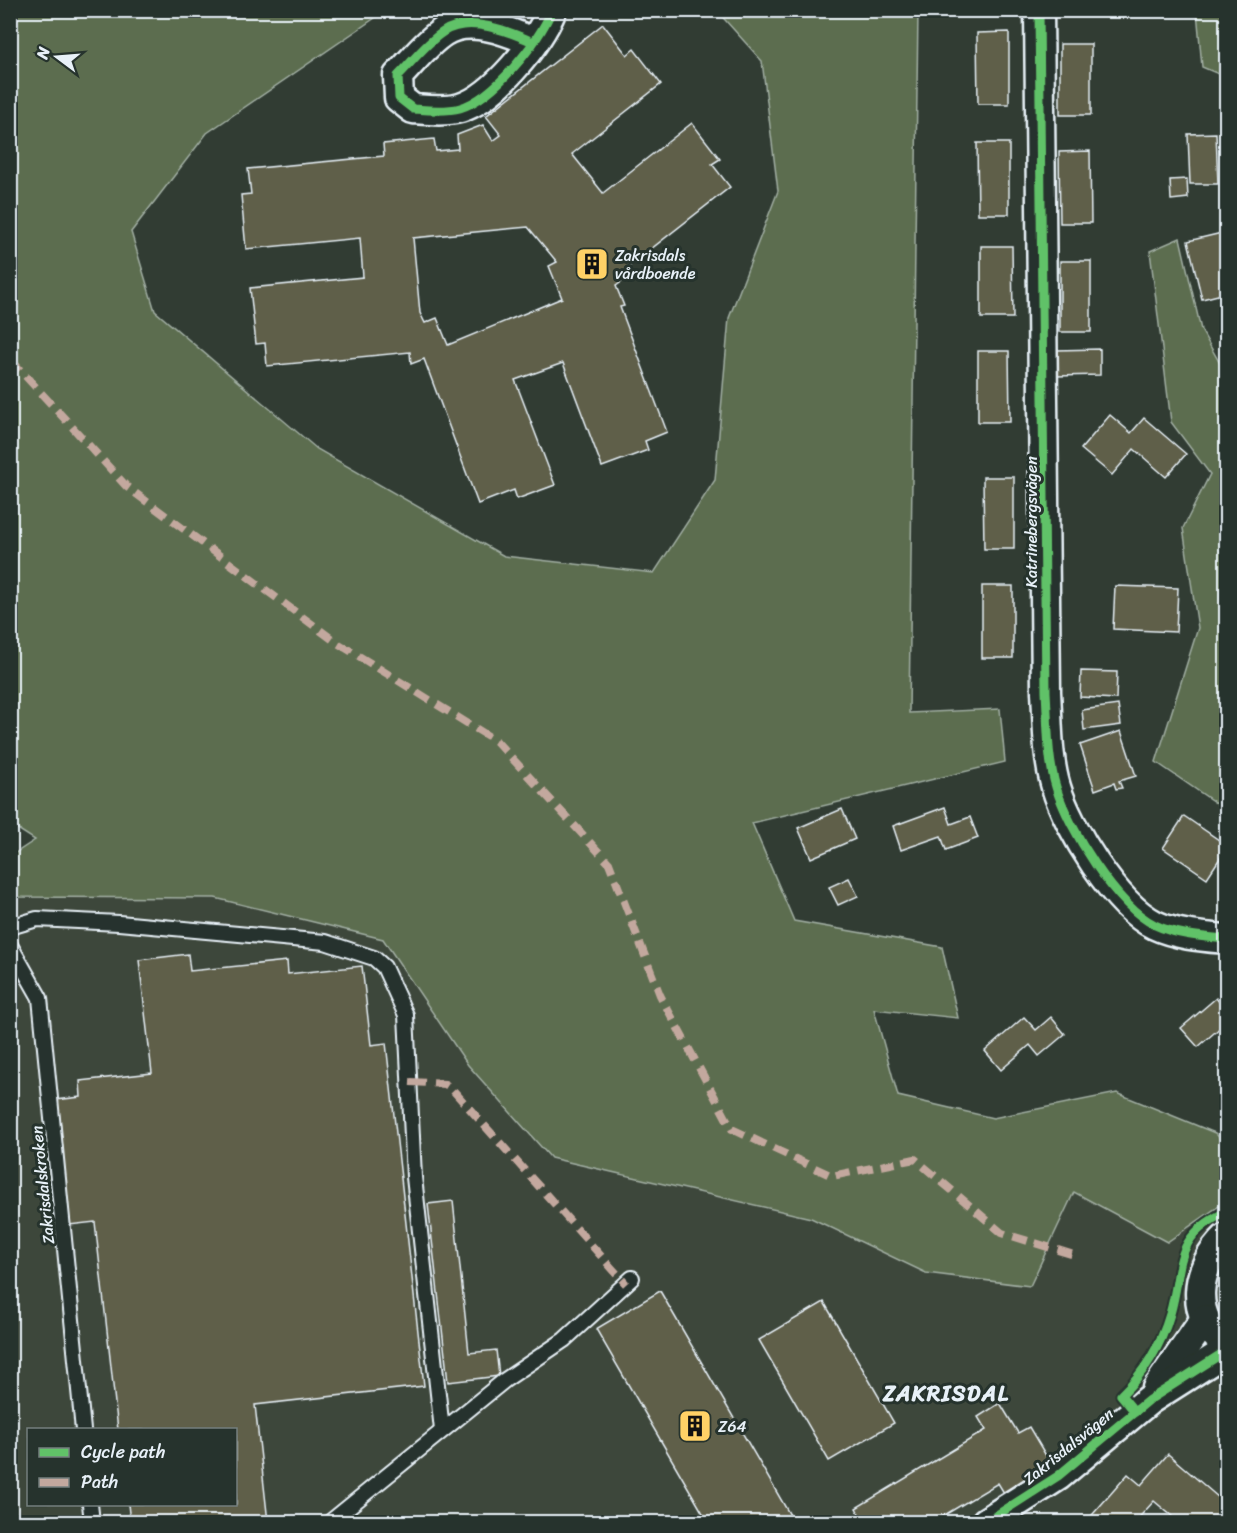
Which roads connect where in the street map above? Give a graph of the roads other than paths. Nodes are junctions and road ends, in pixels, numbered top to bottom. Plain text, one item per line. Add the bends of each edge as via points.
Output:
1 (552, 10) edge
2 (1039, 10) edge
3 (534, 42) dead end
4 (10, 927) edge
5 (1227, 939) edge
6 (10, 945) edge
7 (1227, 1238) edge
8 (632, 1278) dead end
9 (1205, 1319) junction
10 (1227, 1344) edge
11 (1227, 1351) edge
12 (1149, 1400) junction
13 (83, 1428) edge
14 (442, 1431) junction
15 (90, 1506) edge
16 (92, 1522) edge
17 (330, 1522) edge
18 (986, 1522) edge

1 - 3 street
2 - 5 street, Katrinebergsvägen via 1046,692 1056,788 1103,876 1133,912 1157,926
4 - 14 lane via 37,919 325,942 374,958 384,968 406,1015 414,1177
6 - 13 lane, Zakrisdalskroken via 40,998
7 - 9 street via 1213,1250 1204,1266 1199,1293
8 - 14 lane via 564,1340 505,1380
9 - 10 street
9 - 12 street
11 - 12 street, Zakrisdalsvägen
12 - 18 street, Zakrisdalsvägen via 1058,1476
14 - 17 lane
15 - 16 lane

